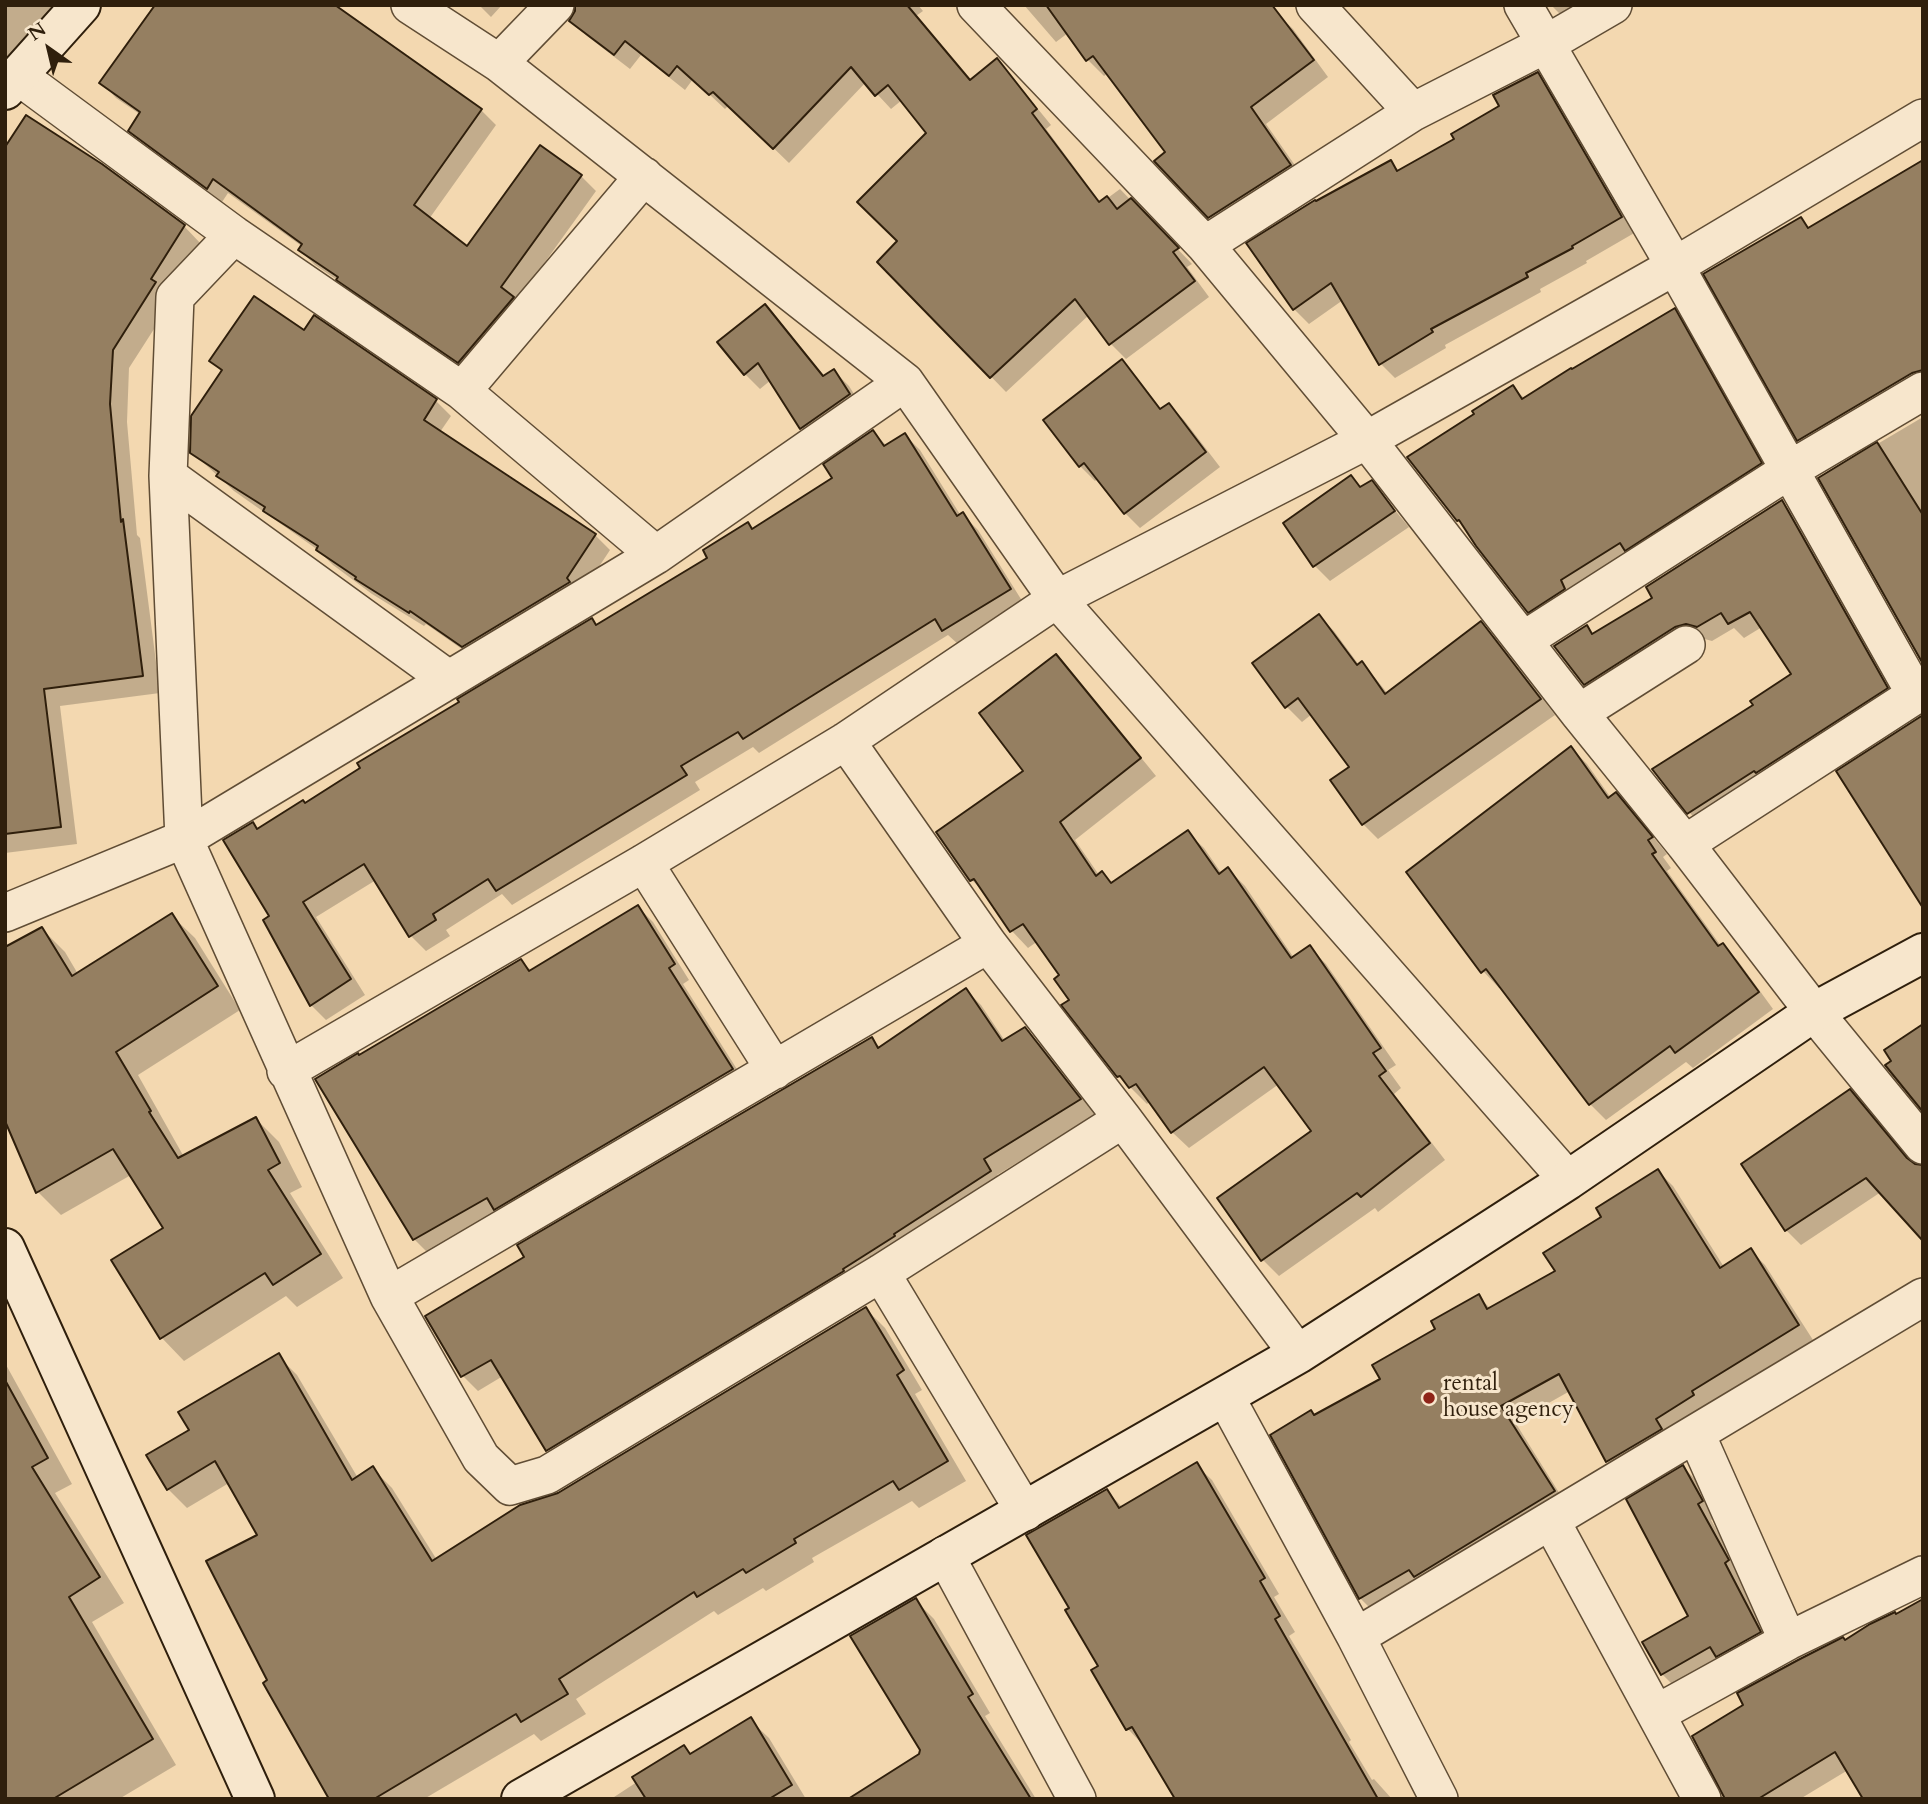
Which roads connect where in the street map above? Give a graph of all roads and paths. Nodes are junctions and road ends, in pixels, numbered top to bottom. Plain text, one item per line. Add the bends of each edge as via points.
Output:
1 (81, 5) edge
2 (410, 5) edge
3 (555, 5) edge
4 (976, 5) edge
5 (1315, 5) edge
6 (1523, 5) edge
7 (1613, 5) edge
8 (1546, 44) junction
9 (499, 63) junction
10 (11, 83) edge
11 (1413, 112) junction
12 (1923, 118) edge
13 (644, 176) junction
14 (234, 235) junction
15 (1205, 246) junction
16 (1675, 266) junction
17 (905, 382) junction
18 (462, 391) junction
19 (1923, 391) edge
20 (1367, 440) junction
21 (1791, 469) junction
22 (168, 476) junction
23 (656, 555) junction
24 (1058, 599) junction
25 (1524, 640) junction
26 (1686, 645) dead end
27 (448, 679) junction
28 (1919, 692) edge
29 (1579, 713) junction
30 (846, 741) junction
31 (184, 839) junction
32 (1685, 844) junction
33 (644, 863) junction
34 (5, 913) edge
35 (988, 944) junction
36 (1923, 953) edge
37 (1814, 1012) junction
38 (775, 1070) junction
39 (286, 1071) junction
40 (1123, 1119) junction
41 (1923, 1145) edge
42 (1568, 1180) junction
43 (5, 1248) edge
44 (881, 1273) junction
45 (389, 1296) junction
46 (1923, 1297) edge
47 (1298, 1354) junction
48 (1225, 1396) junction
49 (1696, 1433) junction
50 (1025, 1512) junction
51 (1551, 1521) junction
52 (945, 1555) junction
53 (1923, 1575) edge
54 (1356, 1637) junction
55 (1788, 1642) junction
56 (1656, 1714) junction
57 (255, 1799) edge
58 (521, 1799) edge
59 (1077, 1799) edge
60 (1439, 1799) edge
61 (1702, 1799) edge

1 - 10 street
2 - 9 street
3 - 9 street
4 - 15 street
5 - 11 street
6 - 8 street
7 - 8 street
8 - 11 street
8 - 16 street
9 - 13 street
10 - 14 street
11 - 15 street
12 - 16 street
13 - 17 street
13 - 18 street
14 - 18 street
14 - 22 street via 175,297
15 - 20 street
16 - 20 street
16 - 21 street
17 - 23 street
17 - 24 street
18 - 23 street
19 - 21 street
20 - 24 street
20 - 25 street
21 - 25 street
21 - 28 street
22 - 27 street
22 - 31 street
23 - 27 street
24 - 30 street
24 - 42 street
25 - 29 street
26 - 29 street
27 - 31 street
28 - 32 street
29 - 32 street
30 - 33 street
30 - 35 street
31 - 34 street
31 - 39 street
32 - 37 street
33 - 38 street
33 - 39 street
35 - 38 street
35 - 40 street
36 - 37 street
37 - 41 street
37 - 42 street
38 - 45 street
39 - 45 street
40 - 44 street
40 - 47 street
42 - 47 street
43 - 57 street
44 - 45 street via 547,1475 510,1486 481,1458
44 - 50 street
46 - 49 street
47 - 48 street
48 - 50 street
48 - 54 street
49 - 51 street
49 - 55 street
50 - 52 street
51 - 54 street
51 - 56 street
52 - 58 street
52 - 59 street
53 - 55 street
54 - 60 street
55 - 56 street
56 - 61 street

